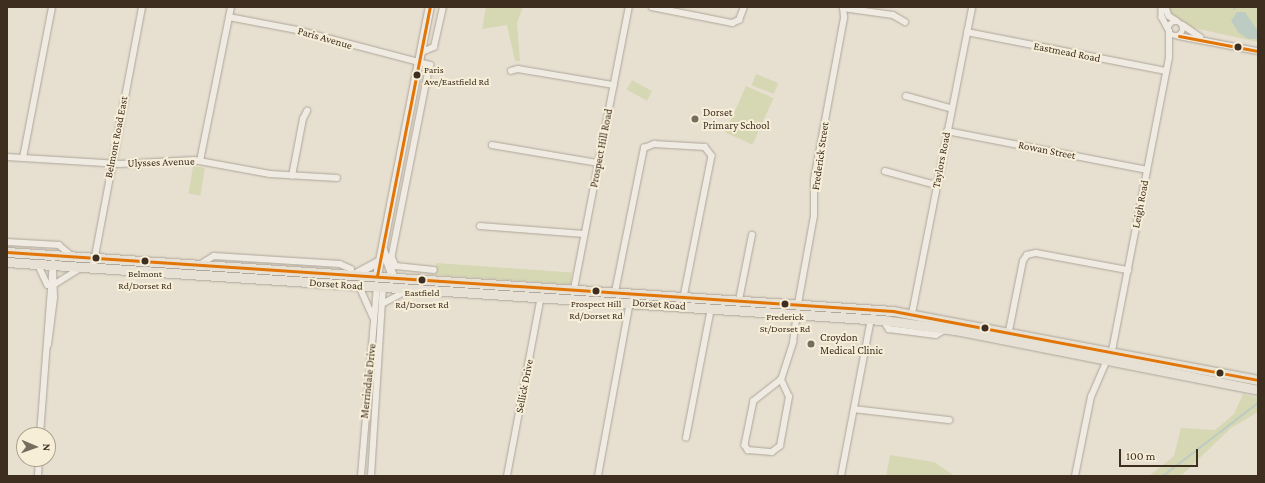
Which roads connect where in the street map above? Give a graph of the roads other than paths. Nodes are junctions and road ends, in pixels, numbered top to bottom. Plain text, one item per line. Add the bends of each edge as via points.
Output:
1 (52, 7) edge
2 (142, 7) edge
3 (231, 7) edge
4 (430, 7) edge
5 (443, 7) edge
6 (629, 7) edge
7 (652, 7) edge
8 (744, 7) edge
9 (972, 7) edge
10 (1162, 7) edge
11 (1166, 7) edge
12 (843, 8) edge
13 (229, 17) junction
14 (905, 22) dead end
15 (1180, 23) junction
16 (1169, 31) junction
17 (967, 32) junction
18 (1179, 36) junction
19 (1201, 38) junction
20 (1258, 50) edge
21 (421, 56) junction
22 (1169, 58) junction
23 (511, 71) dead end
24 (1166, 71) junction
25 (614, 85) junction
26 (906, 96) dead end
27 (950, 108) junction
28 (307, 111) dead end
29 (947, 131) junction
30 (492, 145) dead end
31 (7, 157) edge
32 (23, 158) junction
33 (200, 161) junction
34 (598, 163) junction
35 (111, 164) junction
36 (1147, 170) junction
37 (885, 171) dead end
38 (292, 176) junction
39 (338, 178) dead end
40 (936, 185) junction
41 (480, 226) dead end
42 (398, 230) junction
43 (584, 234) junction
44 (752, 235) dead end
45 (384, 237) junction
46 (7, 242) edge
47 (384, 250) junction
48 (7, 252) edge
49 (72, 256) junction
50 (94, 257) junction
51 (53, 260) junction
52 (7, 262) edge
53 (378, 262) junction
54 (38, 263) junction
55 (188, 264) junction
56 (82, 267) junction
57 (94, 267) junction
58 (434, 270) dead end
59 (1128, 270) junction
60 (188, 274) junction
61 (353, 275) junction
62 (380, 276) junction
63 (394, 276) junction
64 (55, 284) junction
65 (359, 285) junction
66 (380, 287) junction
67 (412, 289) junction
68 (574, 289) junction
69 (542, 292) junction
70 (616, 292) junction
71 (49, 293) junction
72 (684, 297) junction
73 (739, 300) junction
74 (630, 302) junction
75 (382, 304) junction
76 (684, 306) junction
77 (711, 308) junction
78 (797, 309) junction
79 (871, 319) junction
80 (911, 319) junction
81 (883, 320) junction
82 (374, 322) junction
83 (946, 329) junction
84 (1009, 331) junction
85 (1112, 351) junction
86 (1107, 360) junction
87 (44, 369) junction
88 (1202, 374) junction
89 (781, 380) junction
90 (1258, 380) edge
91 (1258, 390) edge
92 (366, 400) junction
93 (375, 400) junction
94 (854, 409) junction
95 (949, 420) dead end
96 (40, 427) edge
97 (686, 438) dead end
98 (362, 459) junction
99 (372, 459) junction
100 (361, 476) edge
101 (371, 476) edge
102 (507, 476) edge
103 (598, 476) edge
104 (841, 476) edge
105 (1076, 476) edge

1 - 32 street
2 - 35 street, Belmont Road East
3 - 13 street
4 - 21 main road
5 - 21 street via 434,47
6 - 25 street, Prospect Hill Road
7 - 8 street via 732,23 739,20
9 - 17 street, Taylors Road
10 - 16 street via 1162,17
11 - 15 street via 1169,16
12 - 14 street via 893,15
12 - 78 street, Frederick Street
13 - 21 street, Paris Avenue
13 - 33 street
15 - 16 street via 1171,24
15 - 18 street, Leigh Road
15 - 19 street
16 - 18 street
16 - 22 street, Leigh Road
17 - 24 street, Eastmead Road
17 - 27 street, Taylors Road
18 - 19 street
18 - 22 street, Leigh Road
19 - 20 street
21 - 42 street via 429,63 430,70
21 - 45 main road
22 - 24 street, Leigh Road
23 - 25 street via 518,69
24 - 36 street, Leigh Road
25 - 34 street, Prospect Hill Road
26 - 27 street
27 - 29 street, Taylors Road
28 - 38 street via 303,119
29 - 36 street, Rowan Street
29 - 40 street, Taylors Road
30 - 34 street
31 - 32 street, Ulysses Avenue
32 - 35 street, Ulysses Avenue
33 - 35 street, Ulysses Avenue
33 - 38 street, Ulysses Avenue
34 - 43 street, Prospect Hill Road
35 - 50 street, Belmont Road East
36 - 59 street, Leigh Road
37 - 40 street
38 - 39 street, Ulysses Avenue
40 - 80 street, Taylors Road
41 - 43 street
42 - 45 street
42 - 58 street via 392,257 396,266
43 - 68 street, Prospect Hill Road
44 - 73 street
45 - 47 main road
45 - 53 main road
46 - 49 street via 59,245
47 - 62 main road
47 - 63 main road
48 - 51 main road, Dorset Road
49 - 50 main road, Dorset Road
49 - 51 main road, Dorset Road
50 - 55 main road, Dorset Road
50 - 57 street, Belmont Road East
51 - 54 main road, Dorset Road
51 - 56 main road, Dorset Road
51 - 64 street
51 - 71 street
52 - 54 main road, Dorset Road
53 - 61 main road
53 - 62 main road
54 - 71 street via 46,279
55 - 60 main road
55 - 61 main road, Dorset Road
56 - 57 main road, Dorset Road
56 - 64 street
57 - 60 main road, Dorset Road
59 - 84 street via 1036,252 1027,255 1023,261
59 - 85 street, Leigh Road
60 - 65 main road, Dorset Road
61 - 62 main road, Dorset Road
62 - 63 main road, Dorset Road
62 - 66 main road
63 - 69 main road, Dorset Road
64 - 87 street
65 - 66 main road, Dorset Road
65 - 82 street via 366,294
66 - 67 main road, Dorset Road
66 - 75 street, Merrindale Drive
66 - 82 street, Merrindale Drive
67 - 69 main road, Dorset Road
67 - 75 street
68 - 69 main road, Dorset Road
68 - 70 main road, Dorset Road
69 - 74 main road, Dorset Road
69 - 102 street, Sellick Drive
70 - 72 main road, Dorset Road
70 - 72 street via 643,150 650,144 705,147 711,152 710,163
71 - 87 street
72 - 73 main road, Dorset Road
72 - 76 main road
73 - 78 main road, Dorset Road
74 - 76 main road, Dorset Road
74 - 103 street
75 - 93 street, Merrindale Drive
76 - 77 main road, Dorset Road
77 - 78 main road, Dorset Road
77 - 97 street
78 - 79 main road, Dorset Road
78 - 80 main road, Dorset Road
78 - 89 street, Frederick Street via 793,342
79 - 81 main road, Dorset Road
79 - 94 street
80 - 81 main road, Dorset Road
80 - 83 main road, Dorset Road
80 - 84 main road, Dorset Road
81 - 83 street via 889,329 924,334 936,335
82 - 92 street, Merrindale Drive
83 - 86 main road, Dorset Road
84 - 85 main road, Dorset Road
85 - 86 main road
85 - 88 main road, Dorset Road
86 - 88 main road, Dorset Road
86 - 105 street via 1090,397
87 - 96 street
88 - 90 main road, Dorset Road
88 - 91 main road, Dorset Road
89 - 89 street via 788,397 780,446 772,452 748,450 745,445 754,401
92 - 93 street
92 - 98 street, Merrindale Drive
93 - 99 street, Merrindale Drive
94 - 95 street
94 - 104 street
98 - 99 street
98 - 100 street, Merrindale Drive
99 - 101 street, Merrindale Drive

